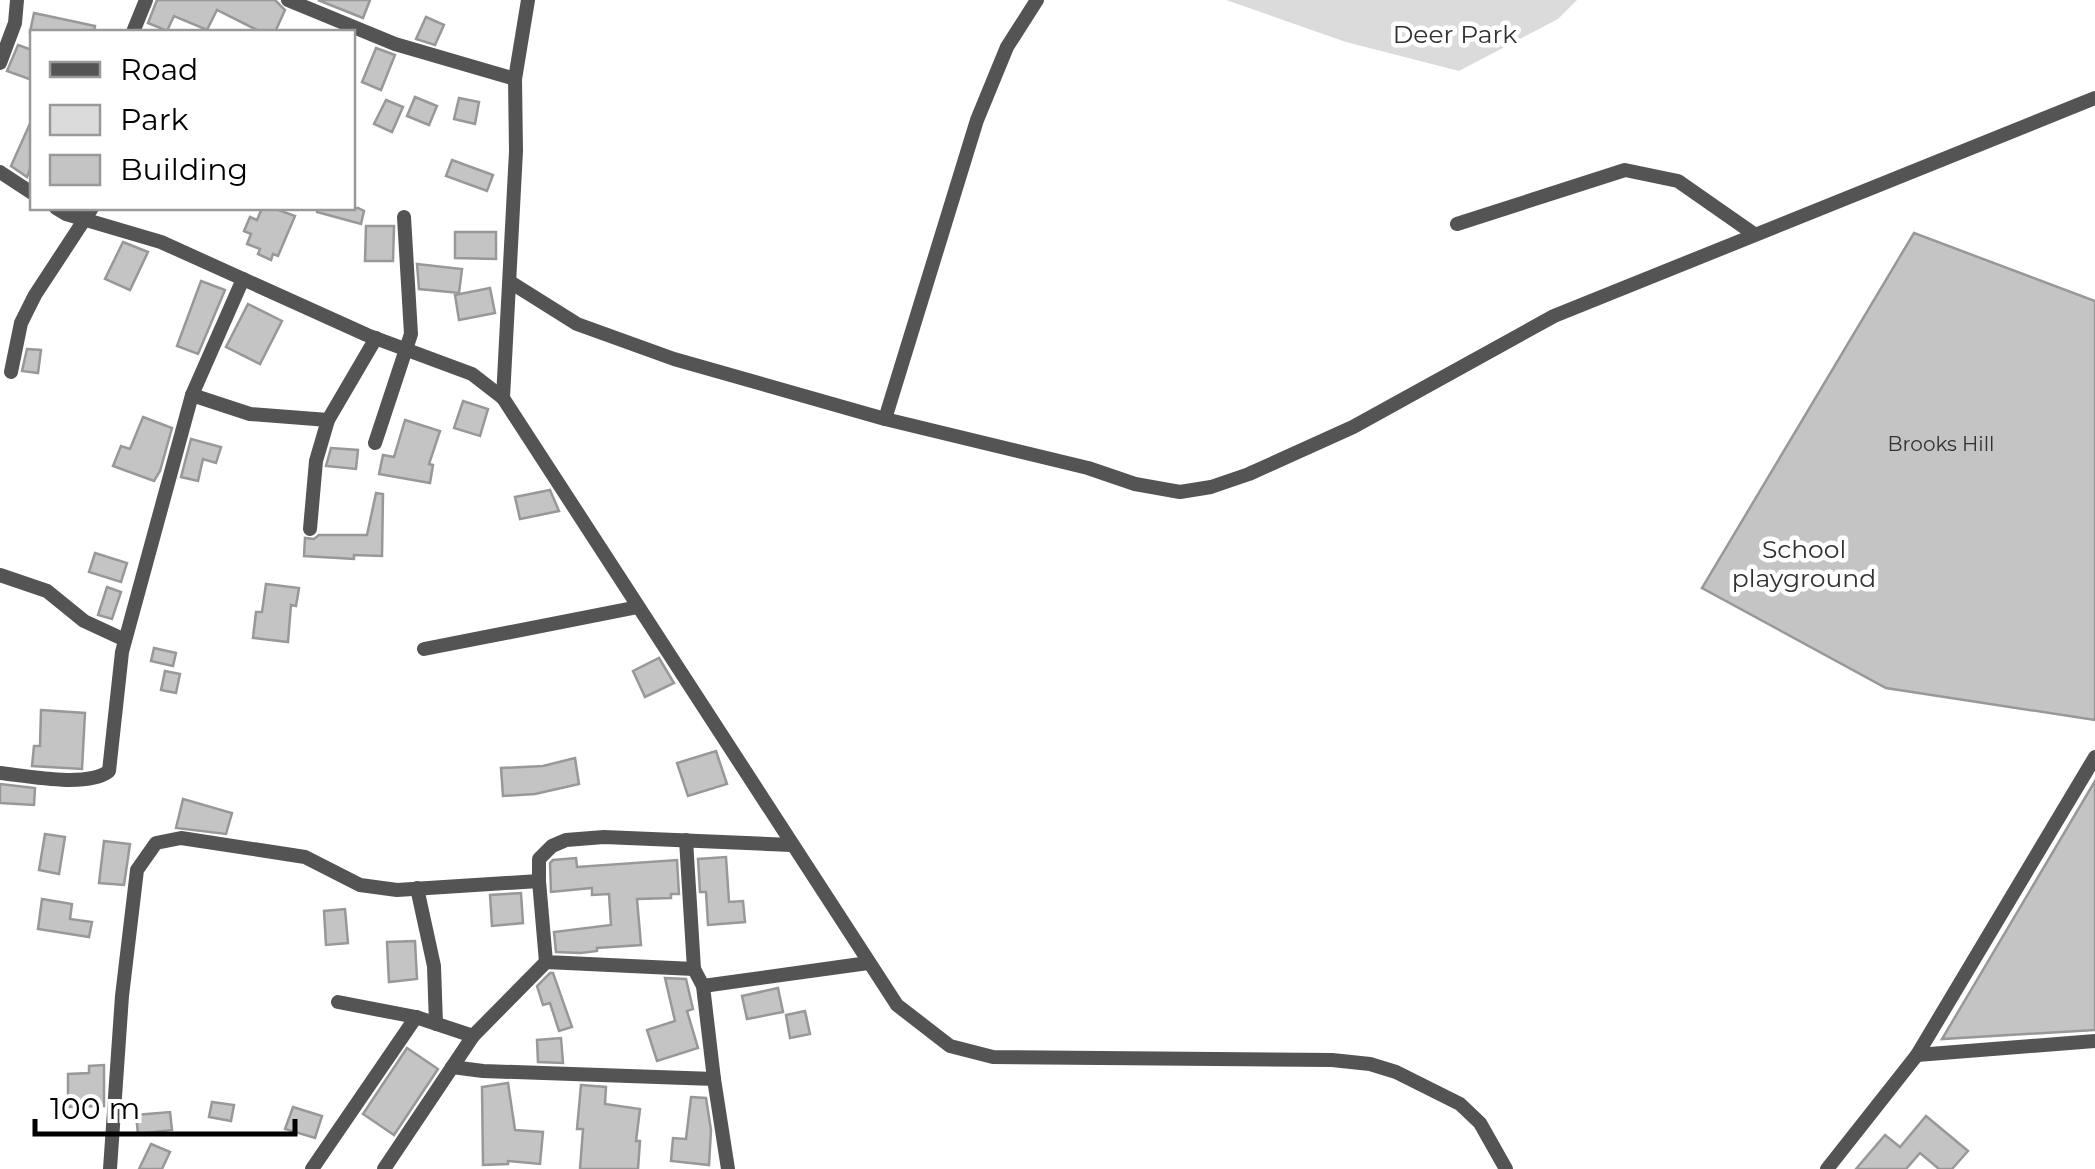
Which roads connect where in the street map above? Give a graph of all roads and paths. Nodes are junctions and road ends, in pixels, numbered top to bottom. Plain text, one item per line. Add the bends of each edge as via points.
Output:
1 (17, 0) edge
2 (146, 0) edge
3 (288, 0) edge
4 (528, 0) edge
5 (1037, 0) edge
6 (134, 30) edge
7 (0, 63) edge
8 (516, 80) junction
9 (2095, 98) edge
10 (0, 172) edge
11 (30, 191) edge
12 (89, 214) edge
13 (404, 217) dead end
14 (1457, 224) dead end
15 (1754, 234) junction
16 (242, 278) junction
17 (510, 282) junction
18 (376, 338) junction
19 (408, 350) junction
20 (10, 372) dead end
21 (192, 395) junction
22 (503, 398) junction
23 (885, 419) junction
24 (328, 420) junction
25 (374, 443) dead end
26 (310, 528) dead end
27 (0, 576) edge
28 (638, 607) junction
29 (125, 640) junction
30 (424, 649) dead end
31 (2095, 757) edge
32 (0, 774) edge
33 (686, 840) junction
34 (791, 845) junction
35 (539, 882) junction
36 (417, 888) junction
37 (546, 962) junction
38 (868, 963) junction
39 (694, 969) junction
40 (703, 986) junction
41 (338, 1002) dead end
42 (416, 1018) junction
43 (436, 1024) junction
44 (472, 1036) junction
45 (2095, 1042) edge
46 (1917, 1054) junction
47 (452, 1067) junction
48 (714, 1079) junction
49 (110, 1169) edge
50 (312, 1169) edge
51 (384, 1169) edge
52 (728, 1169) edge
53 (1506, 1169) edge
54 (1827, 1169) edge

1 - 7 street
2 - 6 street
3 - 8 street via 396,44
4 - 8 street
5 - 23 street via 1006,47 977,120
8 - 17 street
9 - 15 street
10 - 11 street
12 - 16 street
12 - 20 street via 35,295
13 - 19 street
14 - 15 street via 1625,170 1678,181
15 - 23 street via 1554,316 1353,427 1211,487 1180,492 1135,484
16 - 18 street
16 - 21 street
17 - 22 street
17 - 23 street via 577,324
18 - 19 street
18 - 24 street
19 - 22 street via 472,374
19 - 25 street
21 - 24 street via 250,414
21 - 29 street
22 - 28 street
24 - 26 street via 316,461
27 - 29 street via 47,591 84,621
28 - 30 street
28 - 34 street
29 - 32 street via 109,771 71,780
31 - 46 street
33 - 34 street
33 - 35 street via 566,840 540,859
33 - 39 street
34 - 38 street
35 - 36 street
35 - 37 street
36 - 43 street via 434,966
36 - 49 street via 360,884 306,857 180,838 146,852 137,870 122,996
37 - 39 street
37 - 44 street
38 - 40 street
38 - 53 street via 897,1005 936,1036 993,1057 1332,1060 1396,1072 1460,1104
39 - 40 street
40 - 48 street
41 - 42 street
42 - 43 street
42 - 50 street
43 - 44 street
44 - 47 street
45 - 46 street
46 - 54 street
47 - 48 street
47 - 51 street
48 - 52 street

